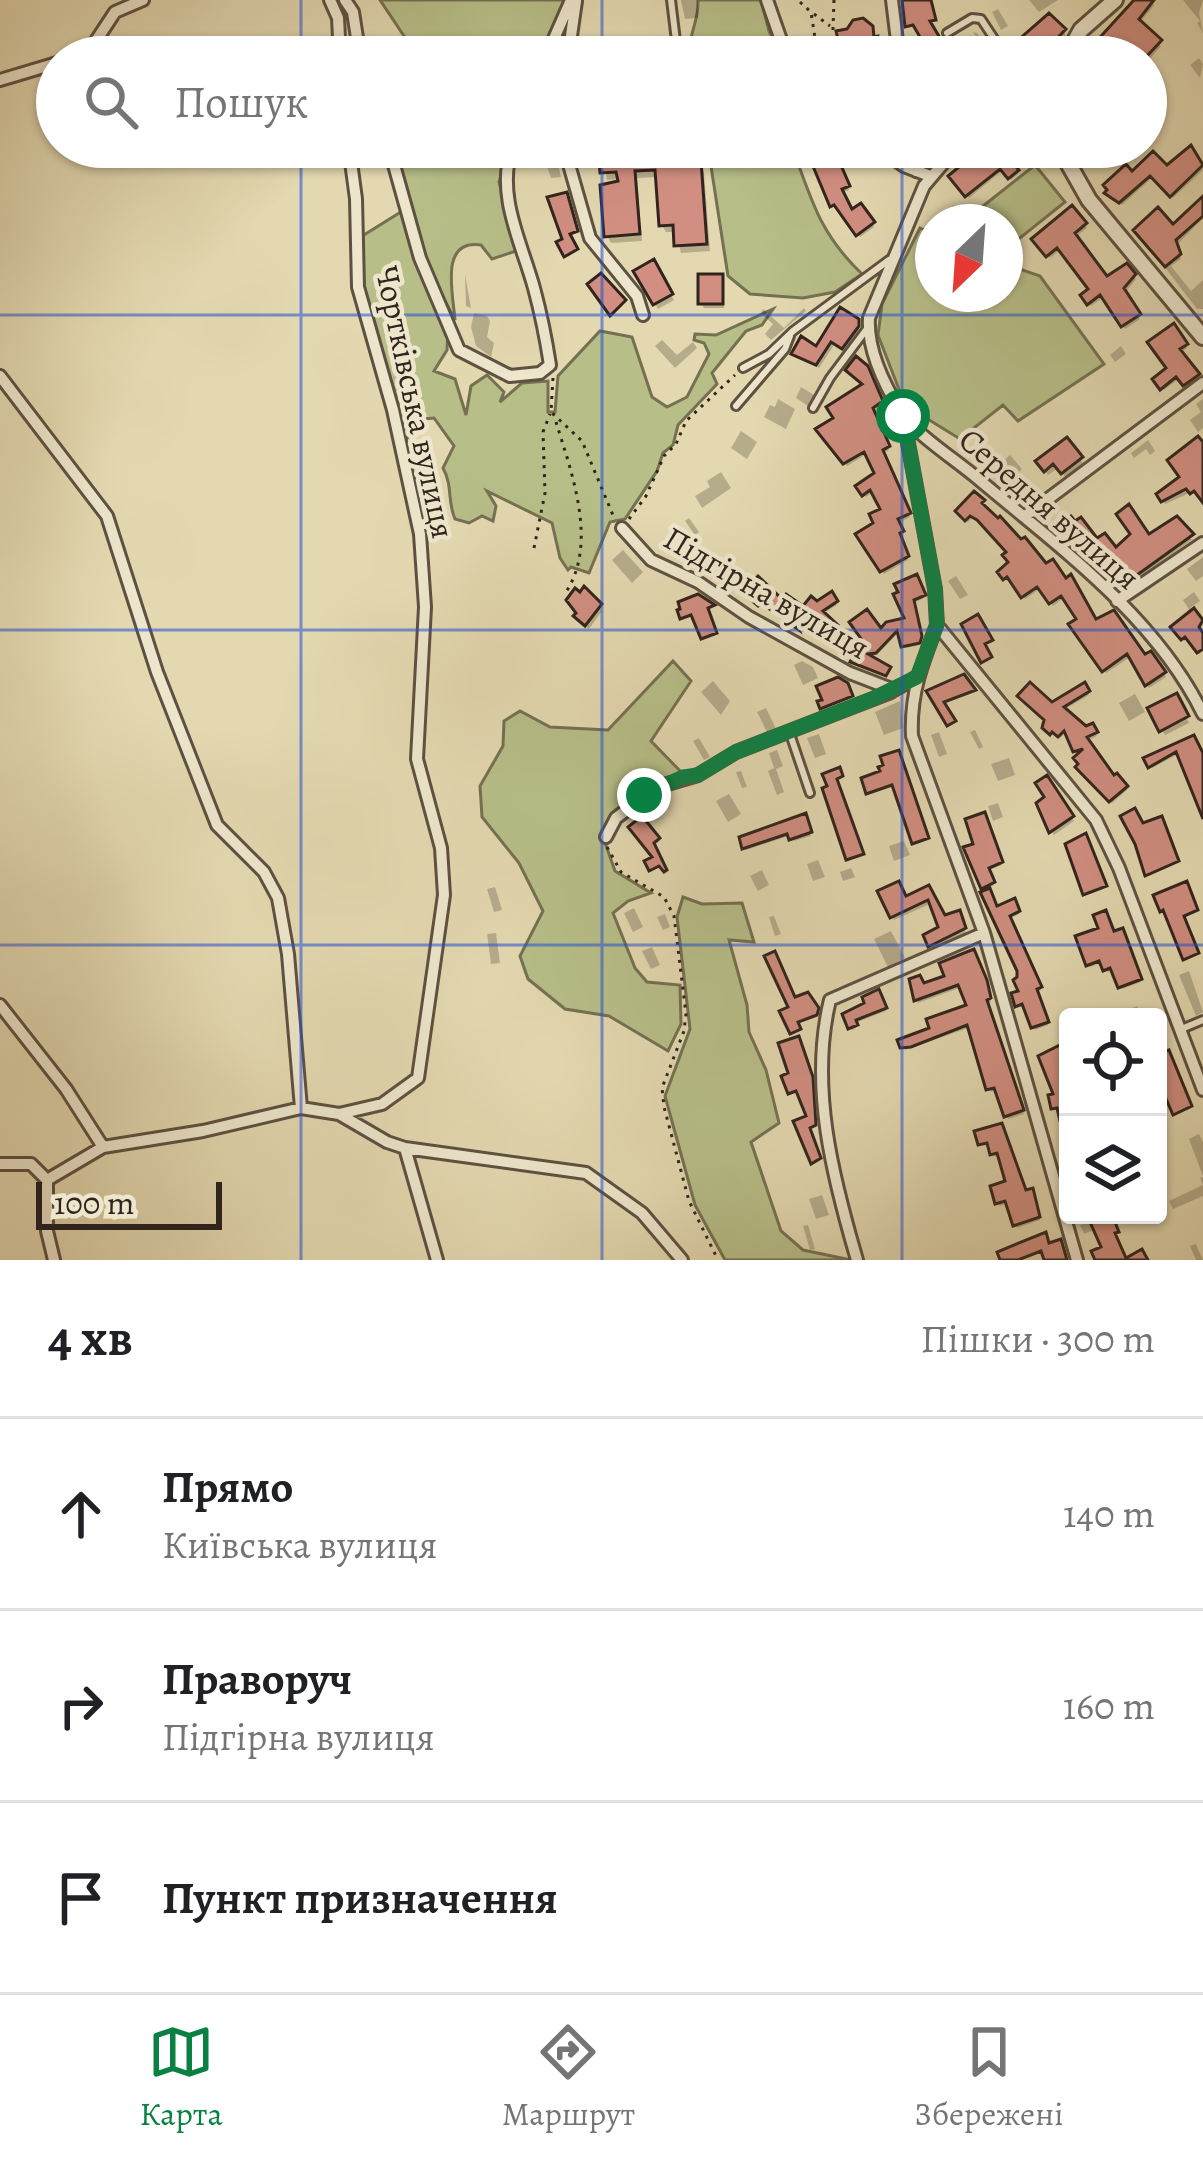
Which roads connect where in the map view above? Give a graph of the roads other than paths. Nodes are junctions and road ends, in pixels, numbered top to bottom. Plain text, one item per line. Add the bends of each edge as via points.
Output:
1 (143, 0) edge
2 (330, 0) edge
3 (345, 0) edge
4 (573, 0) edge
5 (671, 0) edge
6 (767, 0) edge
7 (892, 0) edge
8 (1115, 0) edge
9 (947, 34) dead end
10 (100, 36) edge
11 (339, 36) edge
12 (357, 36) edge
13 (556, 36) edge
14 (570, 36) edge
15 (675, 36) edge
16 (780, 36) edge
17 (896, 36) edge
18 (992, 36) edge
19 (1081, 36) edge
20 (36, 69) edge
21 (0, 80) edge
22 (352, 168) edge
23 (395, 168) edge
24 (506, 168) edge
25 (570, 168) edge
26 (911, 168) edge
27 (914, 168) edge
28 (937, 168) edge
29 (1071, 168) edge
30 (916, 171) junction
31 (929, 176) junction
32 (892, 258) junction
33 (643, 315) dead end
34 (868, 327) junction
35 (792, 333) junction
36 (1203, 337) edge
37 (743, 368) road end
38 (0, 376) edge
39 (1203, 383) edge
40 (736, 406) dead end
41 (813, 408) dead end
42 (903, 416) junction
43 (1024, 517) junction
44 (622, 528) road end
45 (1203, 543) edge
46 (1117, 601) junction
47 (937, 625) junction
48 (1203, 674) edge
49 (917, 677) junction
50 (1188, 683) junction
51 (894, 690) junction
52 (1203, 714) edge
53 (790, 733) junction
54 (810, 793) dead end
55 (606, 837) road end
56 (984, 932) junction
57 (0, 1005) edge
58 (1203, 1020) edge
59 (1179, 1030) junction
60 (1203, 1090) edge
61 (301, 1108) junction
62 (339, 1114) junction
63 (103, 1147) junction
64 (405, 1148) junction
65 (0, 1164) edge
66 (47, 1180) junction
67 (54, 1260) edge
68 (437, 1260) edge
69 (682, 1260) edge
70 (857, 1260) edge
71 (1077, 1260) edge

1 - 10 street via 116,12
2 - 11 street
3 - 12 street
4 - 13 street
4 - 14 street
5 - 15 lane
6 - 16 street
7 - 17 street
8 - 19 street
9 - 18 lane via 972,18
20 - 21 street
22 - 62 street, Чортківська вулиця via 358,287 420,534 417,760 441,848 444,895 418,1078 382,1104
23 - 24 street via 420,258 459,350 510,376 550,365 507,201
25 - 33 street via 590,238
26 - 30 street
27 - 30 street
28 - 31 street
29 - 36 street
30 - 31 street
31 - 32 street
32 - 34 street
32 - 35 lane
34 - 41 lane
34 - 42 street, Середня вулиця
35 - 37 lane
35 - 40 lane
38 - 61 street via 107,516 217,825 278,898
39 - 43 street
42 - 43 street, Середня вулиця
42 - 47 street
43 - 46 street, Середня вулиця
44 - 51 street, Підгірна вулиця via 651,560
45 - 46 street
46 - 50 street, Середня вулиця
47 - 49 street
47 - 59 street via 1096,820
48 - 50 street
49 - 51 street, Підгірна вулиця
49 - 56 street via 912,736
50 - 52 street, Середня вулиця
51 - 53 street, Підгірна вулиця
53 - 54 lane
53 - 55 street, Підгірна вулиця via 657,787 616,818
56 - 70 street via 830,1000 828,1151
56 - 71 street
57 - 63 street
58 - 59 lane
59 - 60 street
61 - 62 street
61 - 63 street
62 - 64 street
63 - 66 street
64 - 68 street
64 - 69 street via 586,1173 642,1213
65 - 66 street via 31,1163
66 - 67 street

